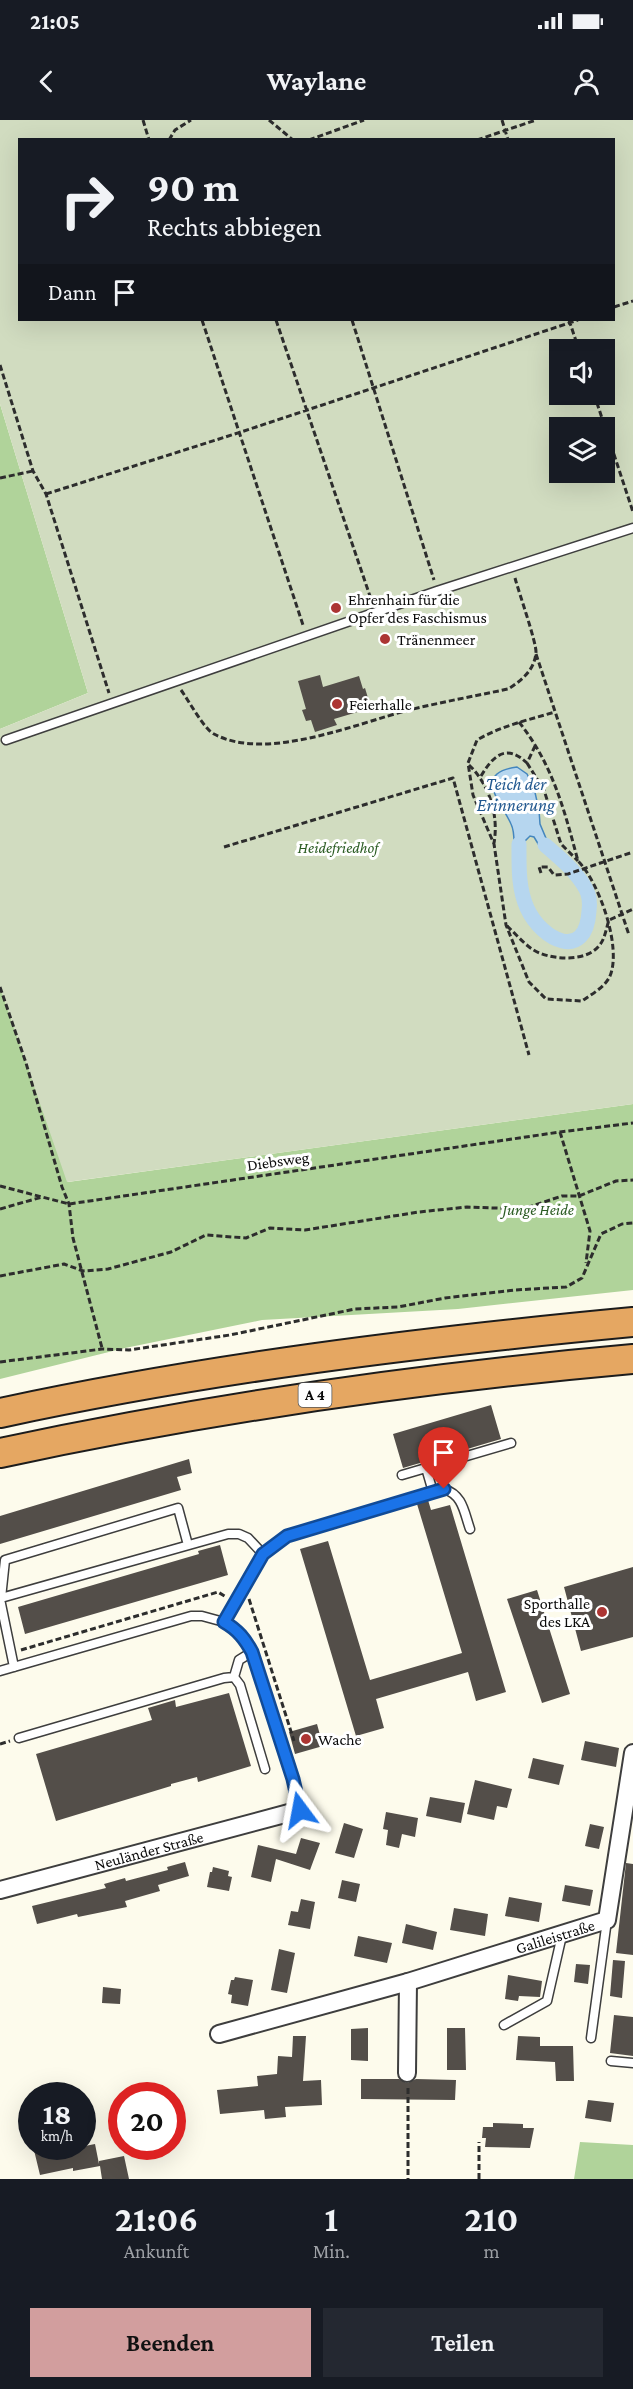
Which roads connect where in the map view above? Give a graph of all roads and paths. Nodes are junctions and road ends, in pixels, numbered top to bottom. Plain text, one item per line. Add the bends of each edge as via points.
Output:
1 (143, 120) edge
2 (191, 120) edge
3 (364, 120) edge
4 (502, 120) edge
5 (536, 120) edge
6 (272, 121) edge
7 (505, 130) junction
8 (148, 138) edge
9 (169, 138) edge
10 (291, 138) edge
11 (314, 138) edge
12 (483, 138) edge
13 (507, 138) edge
14 (633, 300) edge
15 (615, 307) edge
16 (202, 321) edge
17 (276, 321) edge
18 (352, 321) edge
19 (569, 321) edge
20 (575, 339) edge
21 (0, 365) edge
22 (373, 387) junction
23 (598, 405) edge
24 (307, 410) junction
25 (241, 432) junction
26 (33, 471) junction
27 (0, 478) edge
28 (46, 494) junction
29 (633, 512) edge
30 (633, 528) edge
31 (512, 567) junction
32 (437, 591) junction
33 (376, 613) junction
34 (306, 636) junction
35 (536, 652) junction
36 (175, 682) junction
37 (112, 703) junction
38 (555, 712) junction
39 (519, 722) junction
40 (6, 740) dead end
41 (536, 744) junction
42 (527, 763) junction
43 (468, 764) junction
44 (481, 776) junction
45 (494, 844) junction
46 (224, 847) dead end
47 (633, 852) edge
48 (578, 861) junction
49 (606, 862) junction
50 (585, 868) junction
51 (541, 873) dead end
52 (633, 909) edge
53 (623, 913) junction
54 (609, 920) junction
55 (506, 925) junction
56 (629, 935) dead end
57 (0, 987) edge
58 (529, 1055) dead end
59 (633, 1123) edge
60 (560, 1132) junction
61 (633, 1180) edge
62 (0, 1186) edge
63 (579, 1196) junction
64 (44, 1197) junction
65 (69, 1204) junction
66 (0, 1209) edge
67 (633, 1224) edge
68 (586, 1265) junction
69 (83, 1271) junction
70 (0, 1276) edge
71 (633, 1322) edge
72 (102, 1349) junction
73 (633, 1359) edge
74 (0, 1362) edge
75 (0, 1413) edge
76 (511, 1443) dead end
77 (0, 1453) edge
78 (426, 1468) junction
79 (402, 1475) dead end
80 (434, 1492) junction
81 (470, 1529) dead end
82 (188, 1545) junction
83 (263, 1554) junction
84 (0, 1598) edge
85 (235, 1603) junction
86 (224, 1622) junction
87 (252, 1652) junction
88 (12, 1653) junction
89 (14, 1667) junction
90 (0, 1671) edge
91 (234, 1677) junction
92 (19, 1738) dead end
93 (633, 1753) edge
94 (264, 1769) dead end
95 (300, 1810) joint
96 (0, 1890) edge
97 (607, 1920) junction
98 (561, 1935) junction
99 (408, 1982) junction
100 (504, 2025) dead end
101 (219, 2034) dead end
102 (591, 2038) dead end
103 (610, 2061) dead end
104 (633, 2063) edge
105 (407, 2073) joint
106 (479, 2142) dead end
107 (408, 2179) edge
108 (479, 2179) edge

1 - 8 path
2 - 9 path
3 - 11 path
4 - 7 path
5 - 7 path
6 - 10 path
7 - 12 path
7 - 13 path
14 - 15 path
16 - 25 path
17 - 24 path
18 - 22 path
19 - 20 path
19 - 22 path
21 - 26 path
22 - 24 path
22 - 32 path
23 - 29 path
24 - 25 path
24 - 33 path
25 - 28 path
25 - 34 path
26 - 27 path
26 - 28 path
28 - 37 path
30 - 31 lane
31 - 32 lane
31 - 35 path
32 - 33 lane
33 - 34 lane
34 - 36 lane
35 - 36 path via 522,681 508,689 297,741 264,745 234,742 211,733
35 - 38 path
36 - 37 lane
37 - 40 lane
38 - 39 path
38 - 49 path
39 - 41 path
39 - 43 path via 477,740
41 - 42 path
41 - 48 path via 561,798
42 - 44 path via 519,755 501,753 490,760
42 - 48 path via 544,790 561,844
43 - 44 path
43 - 45 path via 473,795
44 - 45 path via 496,816
45 - 55 path
46 - 58 path via 453,778
47 - 49 path
48 - 50 path
49 - 50 path
49 - 53 path
50 - 51 path via 554,875 548,867 539,867
50 - 54 path
52 - 53 path
53 - 54 path
53 - 56 path
54 - 55 path via 600,945 586,955 574,957 554,957 532,949
54 - 55 path via 614,961 611,974 588,997 573,1002 546,999 529,982
57 - 65 path
59 - 60 path, Diebsweg
60 - 63 path
60 - 65 path, Diebsweg
61 - 63 path via 616,1181
62 - 64 path, Diebsweg
63 - 68 path via 590,1231
63 - 69 path via 562,1196 523,1209 419,1212 305,1230 270,1227 246,1238 206,1235 171,1252 108,1269
64 - 65 path, Diebsweg
64 - 66 path
65 - 69 path
67 - 68 path via 622,1224 602,1234
68 - 72 path via 582,1278 566,1287 355,1309 230,1335 129,1350
69 - 70 path via 64,1264
69 - 72 path
71 - 75 highway, A 4 via 463,1339 221,1371
72 - 74 path
73 - 77 highway, A 4 via 344,1390
76 - 78 lane
78 - 79 lane
78 - 80 lane
80 - 81 lane via 444,1489 460,1498
80 - 83 lane via 287,1536
82 - 83 lane via 239,1534
82 - 84 lane
82 - 84 lane via 178,1508 5,1560
83 - 85 lane
84 - 88 lane
85 - 86 lane
85 - 88 path via 218,1592
86 - 87 lane via 244,1637
86 - 89 lane via 191,1616
87 - 91 lane via 239,1660
87 - 95 lane
88 - 89 lane
89 - 90 lane
91 - 92 lane
91 - 94 lane via 240,1685
93 - 97 street, Galileistraße
95 - 96 street, Neuländer Straße
97 - 98 street, Galileistraße
97 - 102 lane
98 - 99 street, Galileistraße
98 - 100 lane via 547,2001
99 - 101 street, Galileistraße
99 - 105 street
103 - 104 lane
105 - 107 path
106 - 108 path

